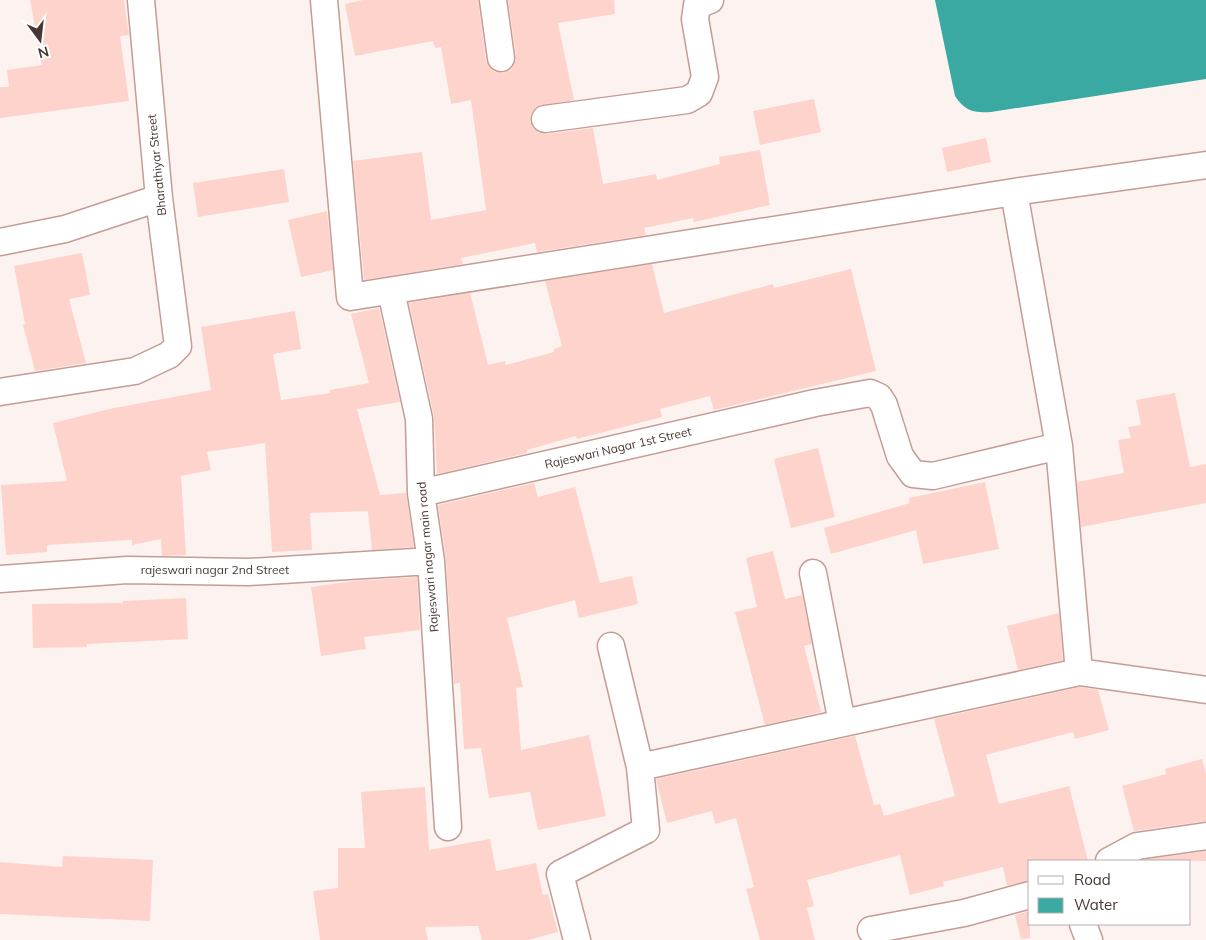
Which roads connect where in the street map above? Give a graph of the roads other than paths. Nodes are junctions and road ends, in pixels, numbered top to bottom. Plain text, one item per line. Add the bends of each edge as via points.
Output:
1 (141, 0) edge
2 (324, 0) edge
3 (493, 0) edge
4 (710, 0) edge
5 (501, 58) dead end
6 (545, 119) dead end
7 (1206, 165) edge
8 (1014, 192) junction
9 (159, 198) junction
10 (0, 242) edge
11 (391, 291) junction
12 (0, 392) edge
13 (1058, 446) junction
14 (421, 493) junction
15 (431, 561) junction
16 (813, 573) dead end
17 (0, 579) edge
18 (611, 646) dead end
19 (1079, 672) junction
20 (1205, 695) edge
21 (842, 723) junction
22 (640, 767) junction
23 (448, 827) dead end
24 (1206, 836) edge
25 (1111, 860) edge
26 (1028, 896) edge
27 (1083, 925) edge
28 (871, 930) dead end
29 (577, 940) edge
30 (1088, 940) edge

1 - 9 street, Bharathiyar Street
2 - 11 street via 350,297
3 - 5 street
4 - 6 street via 697,6 695,19 705,77 699,93 687,100
7 - 8 street
8 - 11 street
8 - 13 street
9 - 10 street via 65,229
9 - 12 street, Bharathiyar Street via 178,346 169,355 135,370
11 - 14 street, Rajeswari nagar main road via 419,419
13 - 14 street, Rajeswari Nagar 1st Street via 933,476 913,474 900,456 888,413 879,397 870,393
13 - 19 street
14 - 15 street, Rajeswari nagar main road
15 - 17 street, rajeswari nagar 2nd Street via 249,572 127,570
15 - 23 street, Rajeswari nagar main road
16 - 21 street
18 - 22 street
19 - 20 street
19 - 21 street
21 - 22 street
22 - 29 street via 646,830 560,874
24 - 25 street via 1137,846
26 - 28 street via 964,913
27 - 30 street

